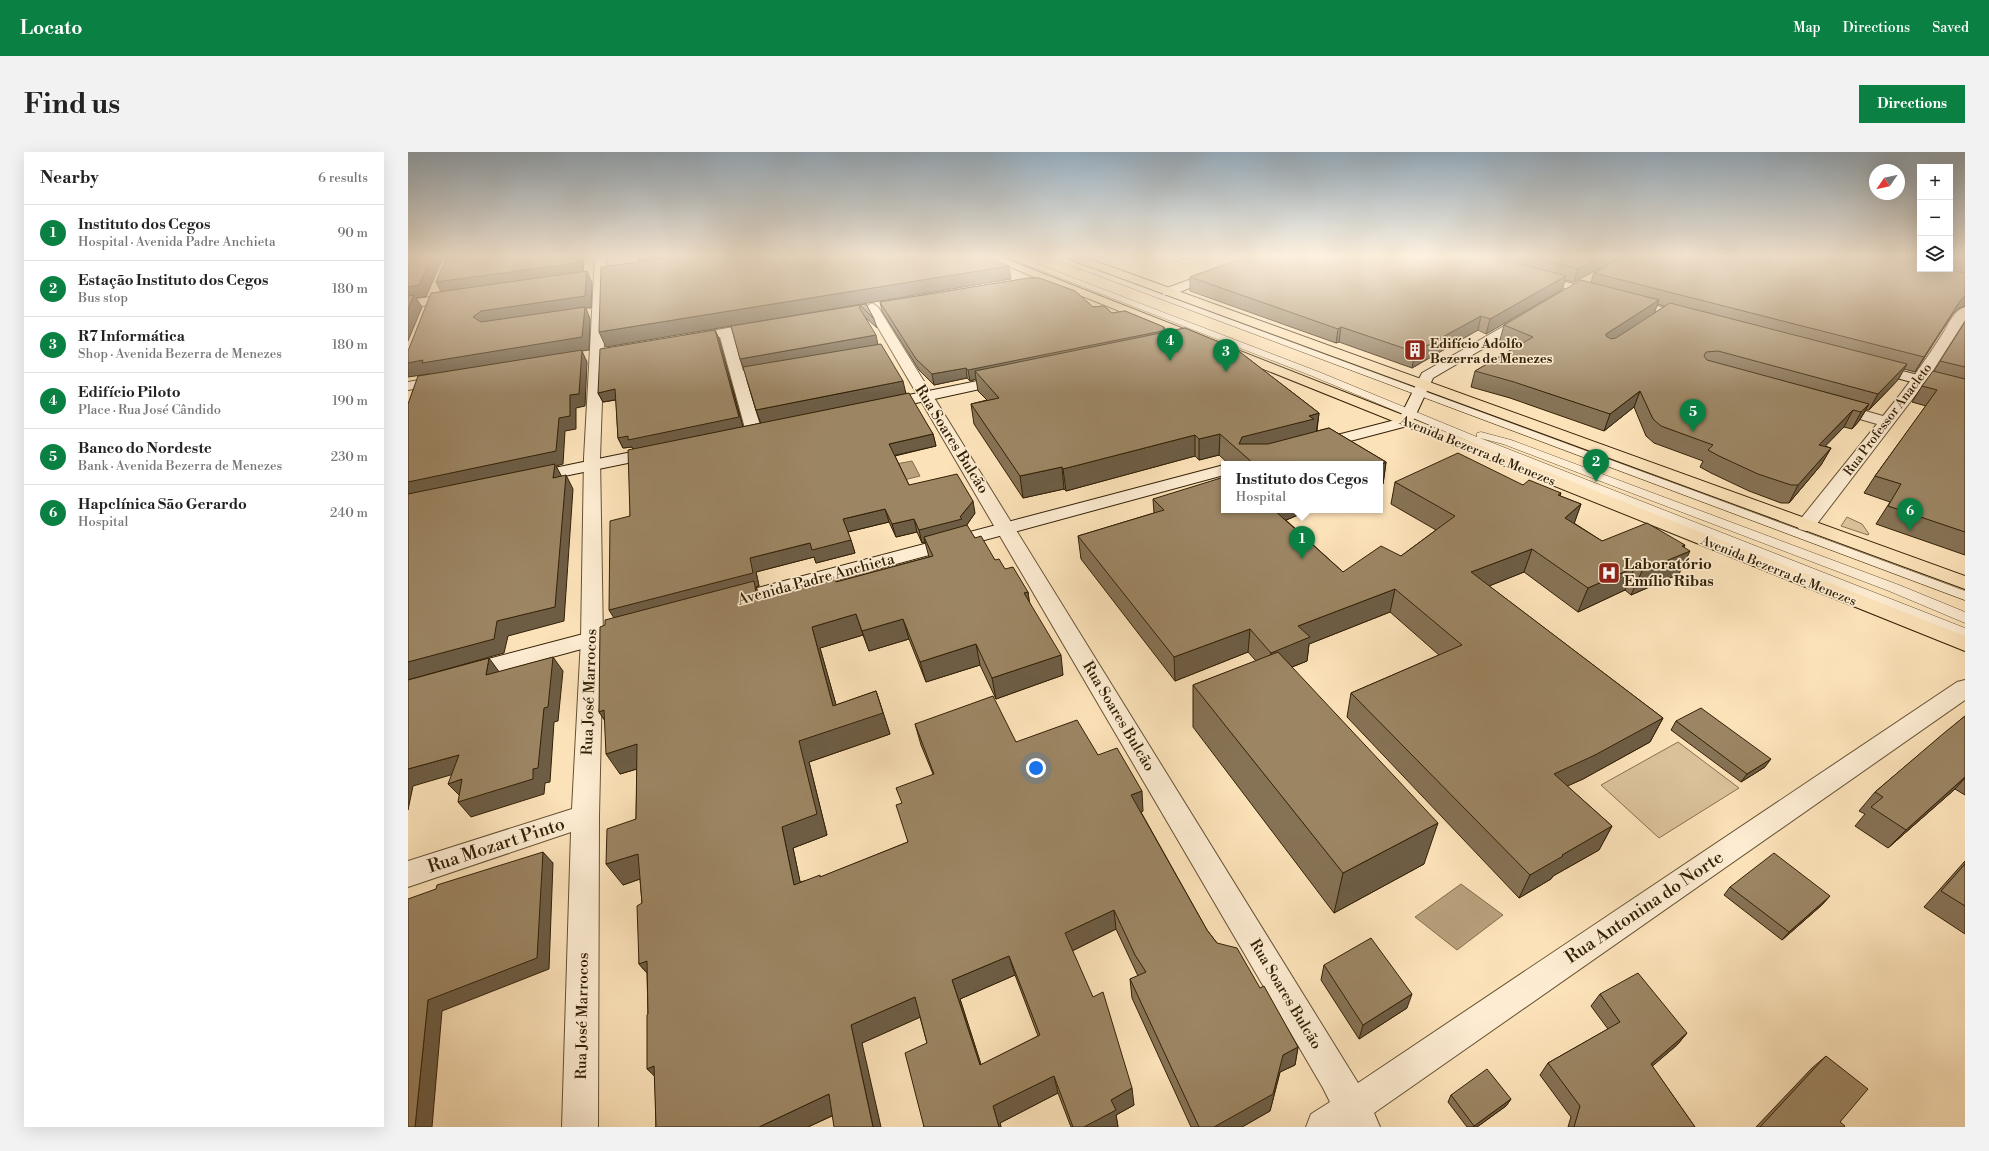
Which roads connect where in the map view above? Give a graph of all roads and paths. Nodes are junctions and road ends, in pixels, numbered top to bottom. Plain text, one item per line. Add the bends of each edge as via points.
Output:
1 (431, 302) edge
2 (595, 302) edge
3 (1106, 302) edge
4 (1123, 302) edge
5 (1180, 302) edge
6 (1195, 302) edge
7 (1629, 302) edge
8 (887, 305) edge
9 (872, 307) junction
10 (856, 310) edge
11 (1965, 311) edge
12 (1535, 312) edge
13 (1664, 312) junction
14 (427, 313) edge
15 (1652, 320) edge
16 (1702, 322) edge
17 (771, 324) edge
18 (1959, 328) edge
19 (725, 332) junction
20 (1198, 339) junction
21 (680, 340) edge
22 (1169, 345) edge
23 (1860, 364) edge
24 (789, 367) edge
25 (738, 376) junction
26 (1024, 376) edge
27 (455, 378) edge
28 (1920, 380) junction
29 (408, 386) edge
30 (1421, 389) junction
31 (1965, 392) edge
32 (926, 396) junction
33 (1819, 403) edge
34 (870, 408) edge
35 (1407, 417) junction
36 (1887, 422) junction
37 (1439, 424) junction
38 (769, 428) edge
39 (754, 432) junction
40 (738, 435) edge
41 (669, 449) edge
42 (1300, 450) edge
43 (592, 465) junction
44 (1221, 471) edge
45 (515, 481) edge
46 (1806, 525) junction
47 (1007, 528) junction
48 (1965, 583) edge
49 (1965, 596) edge
50 (712, 607) edge
51 (1965, 618) edge
52 (645, 625) edge
53 (1965, 634) edge
54 (592, 639) junction
55 (1965, 644) edge
56 (408, 688) edge
57 (1965, 688) edge
58 (585, 816) junction
59 (408, 874) edge
60 (1346, 1121) edge
61 (580, 1127) edge

1 - 14 street
2 - 43 street, Rua José Marrocos via 596,354
3 - 20 main road, Avenida Bezerra de Menezes
4 - 35 lane, Avenida Bezerra de Menezes
5 - 30 lane, Avenida Bezerra de Menezes
6 - 30 main road, Avenida Bezerra de Menezes
7 - 13 street
8 - 9 street
9 - 10 street
9 - 32 street, Rua Soares Bulcão via 889,349
11 - 18 street, Rua Professor Anacleto
12 - 30 street via 1427,376
13 - 15 lane
13 - 16 street
17 - 19 street
18 - 28 street, Rua Professor Anacleto
19 - 21 street
19 - 25 street
20 - 22 street
20 - 35 main road, Avenida Bezerra de Menezes
23 - 28 street
24 - 25 street
25 - 39 street
26 - 32 street
27 - 29 street
28 - 31 street
28 - 36 street, Rua Professor Anacleto
30 - 35 street
30 - 46 main road, Avenida Bezerra de Menezes
30 - 49 lane, Avenida Bezerra de Menezes
32 - 34 street
32 - 47 street, Rua Soares Bulcão
33 - 36 street
35 - 37 lane, Avenida Bezerra de Menezes
35 - 42 street
35 - 55 main road, Avenida Bezerra de Menezes
36 - 46 street, Rua Professor Anacleto
37 - 51 lane, Avenida Bezerra de Menezes via 1507,442 1894,588
37 - 53 lane, Avenida Bezerra de Menezes via 1510,455
38 - 39 street
39 - 40 street
41 - 43 street
43 - 45 street
43 - 54 street, Rua José Marrocos
44 - 47 street, Avenida Padre Anchieta
46 - 48 main road, Avenida Bezerra de Menezes
47 - 50 street, Avenida Padre Anchieta
47 - 60 street, Rua Soares Bulcão via 1335,1076
52 - 54 street
54 - 56 street
54 - 58 street, Rua José Marrocos
57 - 60 street, Rua Antonina do Norte
58 - 59 street, Rua Mozart Pinto
58 - 61 street, Rua José Marrocos

